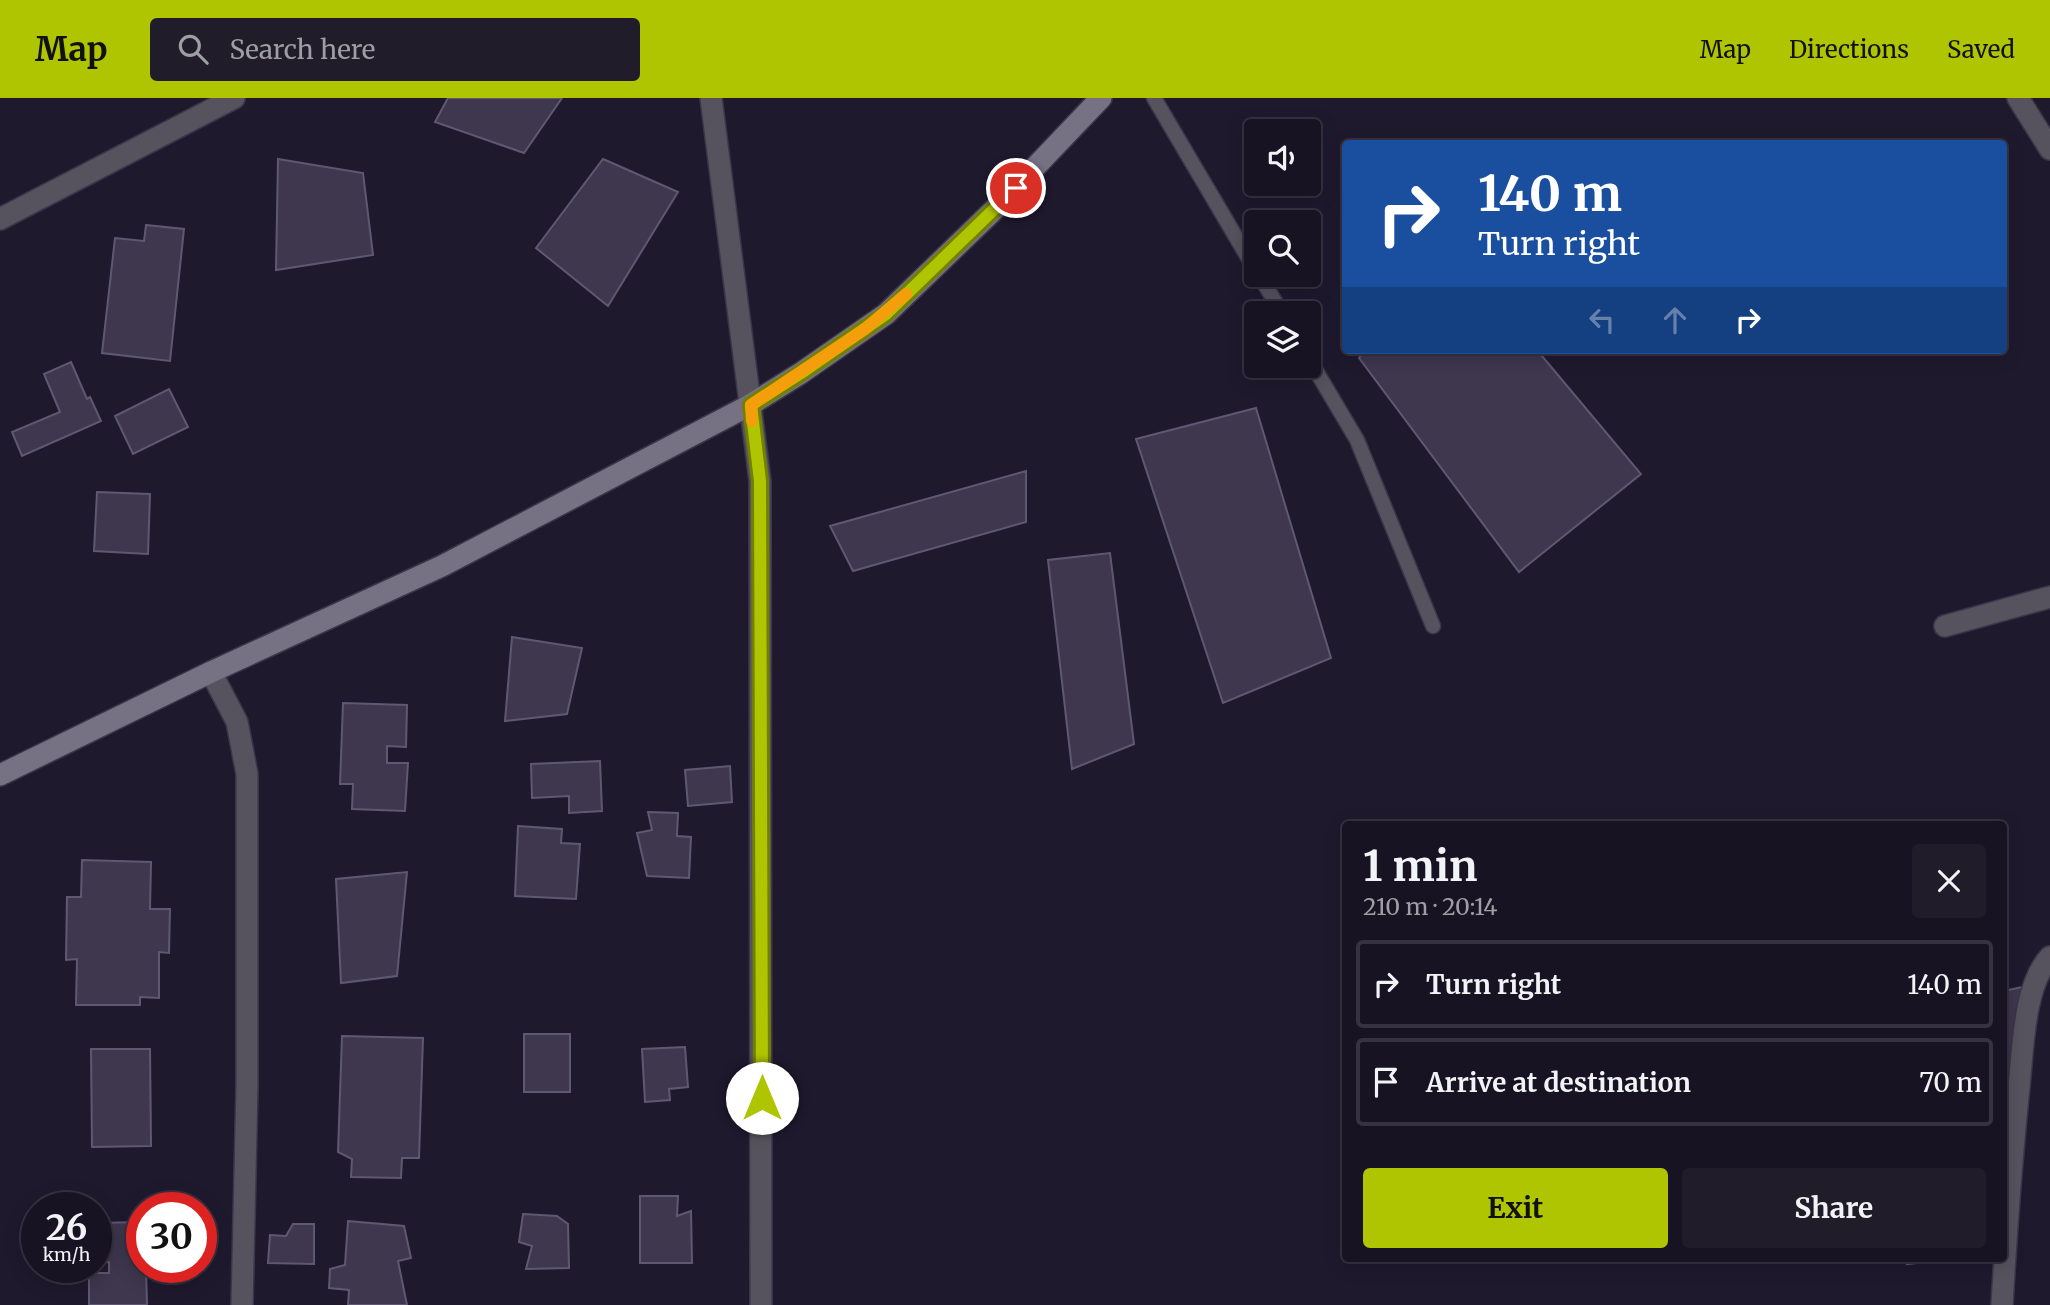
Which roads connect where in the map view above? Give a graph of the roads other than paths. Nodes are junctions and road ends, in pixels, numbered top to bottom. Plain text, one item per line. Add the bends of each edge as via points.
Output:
1 (234, 98) edge
2 (711, 98) edge
3 (1101, 98) edge
4 (1154, 98) edge
5 (2018, 98) edge
6 (2050, 149) edge
7 (0, 219) edge
8 (1244, 249) edge
9 (1320, 378) edge
10 (751, 405) junction
11 (2050, 597) edge
12 (1433, 626) dead end
13 (1945, 626) dead end
14 (211, 672) junction
15 (0, 775) edge
16 (2050, 957) edge
17 (2007, 1225) edge
18 (2005, 1262) edge
19 (242, 1305) edge
20 (761, 1305) edge
21 (2002, 1305) edge

1 - 7 street
2 - 10 street
3 - 10 street via 886,314
4 - 8 lane
5 - 6 street
9 - 12 lane via 1357,440
10 - 14 street via 442,566
10 - 20 street via 760,481
11 - 13 street
14 - 15 street
14 - 19 street via 237,722 247,774
16 - 17 street via 2035,984 2027,1016
18 - 21 street

